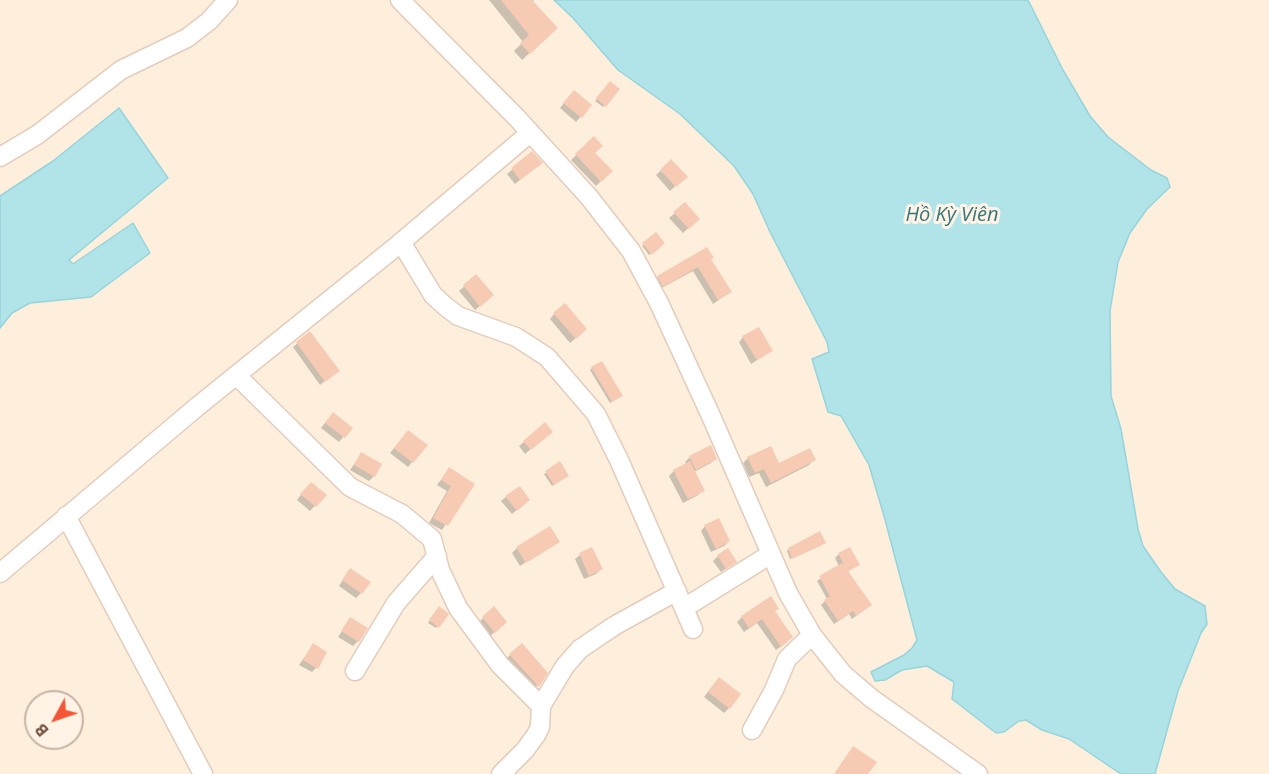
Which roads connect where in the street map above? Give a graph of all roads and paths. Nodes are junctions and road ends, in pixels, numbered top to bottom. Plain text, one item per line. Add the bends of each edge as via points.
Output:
1 (228, 0) edge
2 (400, 0) edge
3 (530, 133) junction
4 (0, 157) edge
5 (400, 243) junction
6 (236, 375) junction
7 (66, 516) junction
8 (771, 554) junction
9 (437, 556) junction
10 (0, 573) edge
11 (677, 591) junction
12 (684, 608) junction
13 (693, 629) dead end
14 (812, 635) junction
15 (355, 671) dead end
16 (541, 706) junction
17 (752, 730) dead end
18 (203, 774) edge
19 (501, 774) edge
20 (978, 774) edge

1 - 4 street via 187,38 120,70 37,135
2 - 3 street
3 - 5 street
3 - 8 street via 589,197 631,251 659,303
5 - 6 street
5 - 11 street via 433,295 445,306 458,316 516,337 547,357 596,414
6 - 7 street
6 - 9 street via 350,487 402,514 432,539
7 - 10 street
7 - 18 street
8 - 12 street
8 - 14 street
9 - 15 street via 396,603
9 - 16 street via 458,608 500,665
11 - 12 street
11 - 16 street via 580,649
12 - 13 street
14 - 17 street via 787,659
14 - 20 street via 843,674 871,698
16 - 19 street via 536,735

